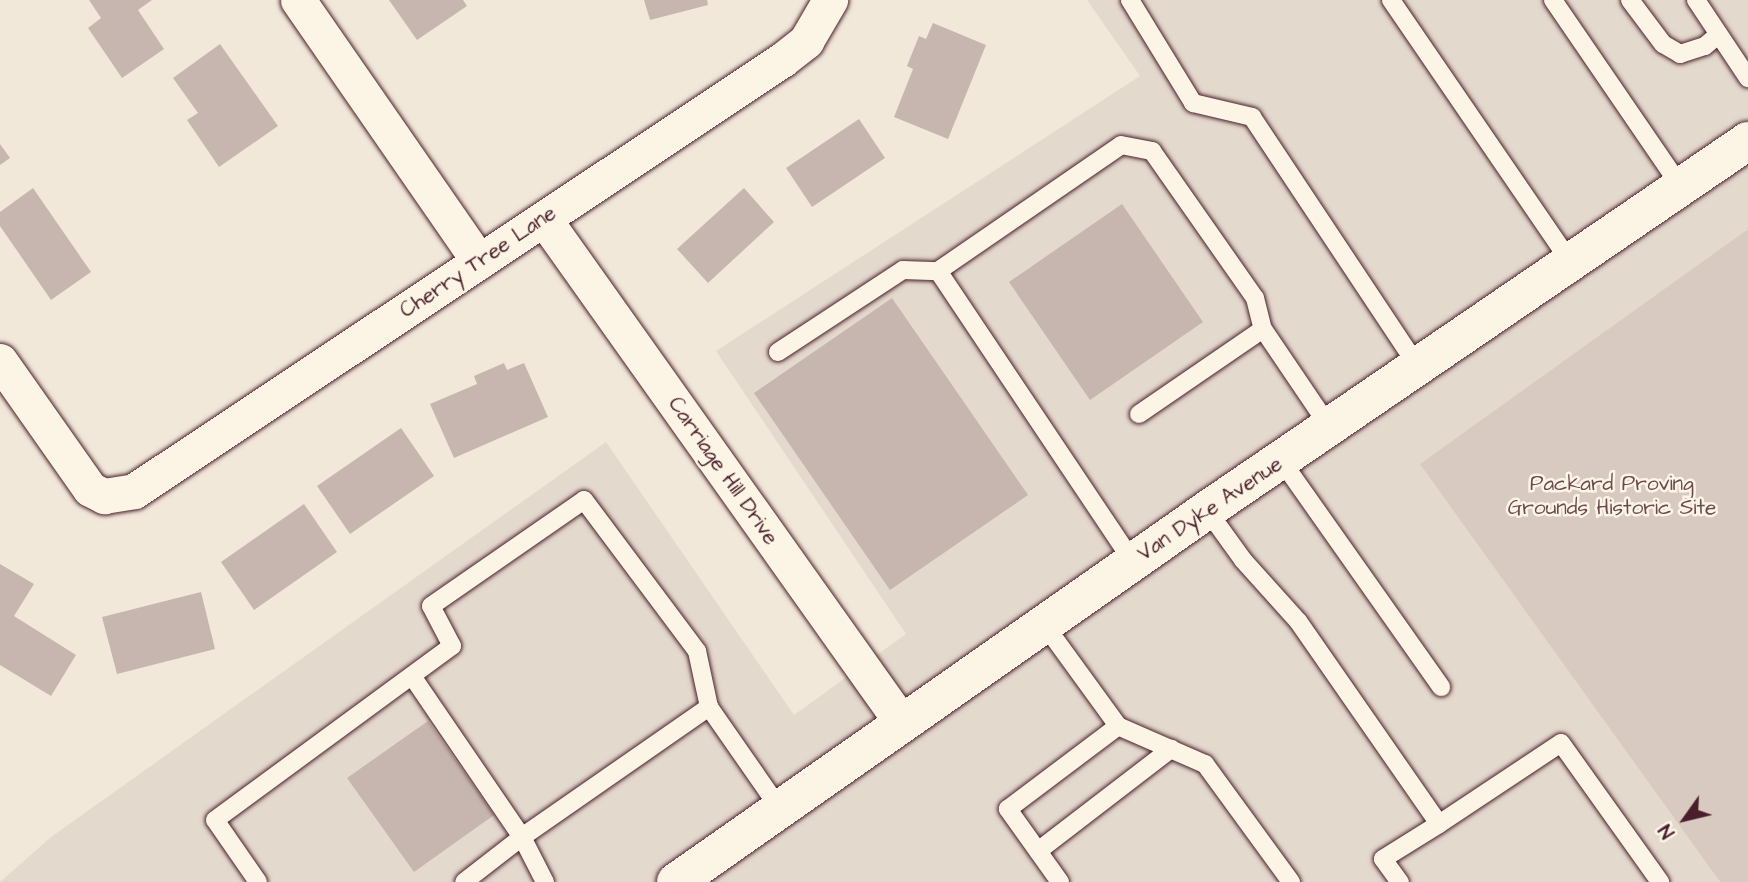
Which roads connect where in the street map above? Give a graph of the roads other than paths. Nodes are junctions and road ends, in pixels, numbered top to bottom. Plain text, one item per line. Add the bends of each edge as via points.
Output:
1 (298, 0) edge
2 (830, 0) edge
3 (1130, 0) edge
4 (1391, 0) edge
5 (1553, 0) edge
6 (1630, 0) edge
7 (1696, 0) edge
8 (1719, 34) junction
9 (1748, 78) edge
10 (1748, 141) edge
11 (1681, 187) junction
12 (544, 219) junction
13 (479, 261) junction
14 (1571, 263) junction
15 (938, 271) junction
16 (1263, 329) junction
17 (778, 352) dead end
18 (0, 360) edge
19 (1418, 367) junction
20 (1139, 414) dead end
21 (1330, 428) junction
22 (1281, 460) junction
23 (1207, 510) junction
24 (1133, 562) junction
25 (1044, 624) junction
26 (412, 676) junction
27 (1441, 687) dead end
28 (709, 707) junction
29 (902, 723) junction
30 (1118, 726) junction
31 (1171, 749) junction
32 (780, 809) junction
33 (1439, 824) junction
34 (522, 837) junction
35 (1038, 851) junction
36 (680, 881) edge
37 (258, 882) edge
38 (464, 882) edge
39 (545, 882) edge
40 (1060, 882) edge
41 (1291, 882) edge
42 (1400, 882) edge
43 (1660, 882) edge

1 - 13 street
2 - 12 street, Cherry Tree Lane via 806,41 782,60
3 - 19 lane via 1193,103 1252,117
4 - 14 lane
5 - 11 lane
6 - 8 lane via 1663,44 1680,54 1705,46
7 - 8 lane
8 - 9 lane
10 - 11 main road, Van Dyke Avenue
11 - 14 main road, Van Dyke Avenue
12 - 13 street, Cherry Tree Lane
12 - 29 street, Carriage Hill Drive
13 - 18 street, Cherry Tree Lane via 134,491 104,496 83,482
14 - 19 main road, Van Dyke Avenue
15 - 16 lane via 1121,145 1152,151 1255,298
15 - 17 lane via 903,270
15 - 24 lane
16 - 20 lane
16 - 21 lane
19 - 21 main road, Van Dyke Avenue
21 - 22 main road, Van Dyke Avenue
22 - 23 main road, Van Dyke Avenue
22 - 27 lane
23 - 24 main road, Van Dyke Avenue
23 - 33 lane via 1243,560 1298,621
24 - 25 main road, Van Dyke Avenue
25 - 29 main road, Van Dyke Avenue
25 - 30 lane
26 - 28 lane via 452,646 431,606 584,500 696,651
26 - 34 lane
26 - 37 lane via 215,820
28 - 32 lane
28 - 34 lane
29 - 32 main road, Van Dyke Avenue
30 - 31 lane
30 - 35 lane via 1008,809
31 - 35 lane
31 - 41 lane via 1205,764
32 - 36 main road, Van Dyke Avenue
33 - 42 lane via 1383,859
33 - 43 lane via 1561,743
34 - 38 lane
34 - 39 lane
35 - 40 lane

